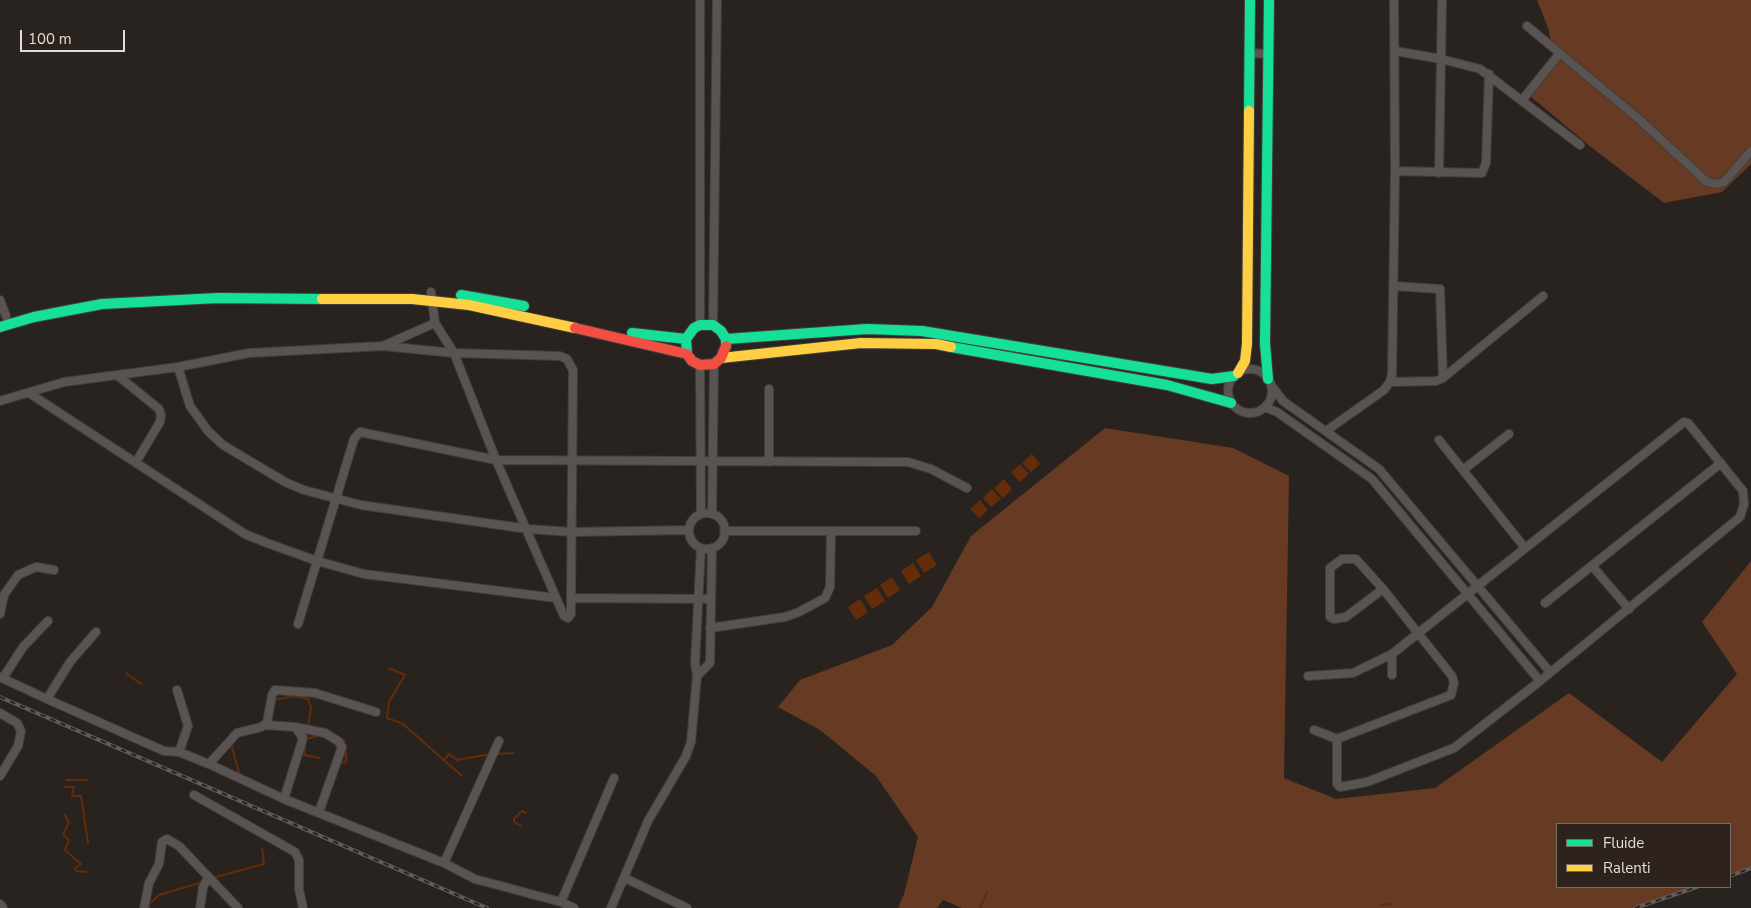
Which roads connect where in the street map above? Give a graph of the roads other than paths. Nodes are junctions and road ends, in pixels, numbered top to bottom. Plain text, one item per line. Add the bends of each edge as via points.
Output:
1 (700, 0) edge
2 (717, 0) edge
3 (1250, 0) edge
4 (1269, 0) edge
5 (1394, 0) edge
6 (1442, 0) edge
7 (1527, 26) dead end
8 (1394, 51) junction
9 (1249, 53) junction
10 (1268, 54) junction
11 (1560, 54) junction
12 (1441, 58) junction
13 (1489, 74) junction
14 (1523, 99) junction
15 (1580, 145) dead end
16 (1751, 151) edge
17 (1395, 171) junction
18 (1439, 173) junction
19 (1394, 286) junction
20 (176, 296) junction
21 (432, 296) junction
22 (1543, 296) dead end
23 (0, 300) edge
24 (3, 317) edge
25 (435, 323) junction
26 (700, 325) junction
27 (713, 326) junction
28 (0, 327) edge
29 (686, 339) junction
30 (726, 339) junction
31 (383, 346) junction
32 (454, 353) junction
33 (687, 354) junction
34 (718, 361) junction
35 (700, 365) junction
36 (178, 367) junction
37 (1236, 374) junction
38 (117, 375) junction
39 (1443, 378) junction
40 (1269, 382) junction
41 (1390, 382) junction
42 (769, 389) dead end
43 (30, 393) junction
44 (0, 401) edge
45 (1231, 403) junction
46 (1265, 407) junction
47 (1326, 431) junction
48 (1509, 434) dead end
49 (1439, 440) dead end
50 (496, 460) junction
51 (572, 460) junction
52 (136, 462) junction
53 (700, 462) junction
54 (713, 462) junction
55 (769, 462) junction
56 (1721, 463) junction
57 (1379, 469) junction
58 (1463, 470) junction
59 (1372, 480) junction
60 (968, 488) dead end
61 (337, 500) junction
62 (701, 514) junction
63 (712, 514) junction
64 (528, 529) junction
65 (689, 530) junction
66 (724, 531) junction
67 (831, 531) junction
68 (916, 531) dead end
69 (572, 532) junction
70 (700, 548) junction
71 (712, 548) junction
72 (1525, 548) junction
73 (317, 561) junction
74 (1593, 567) junction
75 (54, 570) dead end
76 (1477, 586) junction
77 (1383, 589) junction
78 (1466, 595) junction
79 (556, 598) junction
80 (571, 598) junction
81 (711, 598) junction
82 (699, 599) junction
83 (1546, 603) dead end
84 (1629, 608) junction
85 (0, 614) edge
86 (48, 621) dead end
87 (298, 624) dead end
88 (710, 628) junction
89 (96, 632) dead end
90 (1419, 632) junction
91 (1392, 654) junction
92 (1550, 672) junction
93 (1392, 675) dead end
94 (697, 676) junction
95 (1308, 676) dead end
96 (2, 678) edge
97 (1540, 681) junction
98 (178, 690) dead end
99 (47, 699) junction
100 (376, 712) dead end
101 (0, 713) edge
102 (265, 725) junction
103 (295, 727) junction
104 (1314, 730) dead end
105 (1337, 739) junction
106 (499, 741) dead end
107 (179, 752) junction
108 (209, 764) junction
109 (1, 771) edge
110 (614, 778) dead end
111 (194, 795) dead end
112 (284, 799) junction
113 (318, 812) junction
114 (444, 863) junction
115 (208, 878) junction
116 (625, 878) junction
117 (561, 902) junction
118 (0, 904) edge
119 (3, 908) edge
120 (144, 908) edge
121 (200, 908) edge
122 (238, 908) edge
123 (303, 908) edge
124 (574, 908) edge
125 (611, 908) edge
126 (688, 908) edge

1 - 26 street
2 - 27 street
3 - 9 main road
4 - 10 main road
5 - 8 street
6 - 12 street
7 - 11 street
8 - 12 street
8 - 17 street
9 - 10 street
9 - 37 main road via 1247,344 1245,361
10 - 40 main road via 1265,344
11 - 14 street
11 - 16 street via 1708,182 1724,182
12 - 13 street
12 - 18 street
13 - 14 street
13 - 18 street via 1485,170 1478,174
14 - 15 street
17 - 18 street
17 - 19 street
19 - 39 street via 1440,289
19 - 41 street
20 - 21 main road
20 - 24 main road via 130,293 90,298
20 - 28 main road via 102,304
21 - 25 street
21 - 29 main road via 494,299 644,335
21 - 33 main road
22 - 39 street
23 - 24 street
25 - 31 street
25 - 32 street
26 - 27 main road
26 - 29 main road
27 - 30 main road
29 - 33 main road
30 - 34 main road
30 - 37 main road via 867,329 922,331 1212,379
31 - 32 street
31 - 36 street via 250,354
32 - 50 street
32 - 51 street via 560,356 567,359 573,370
33 - 35 main road
34 - 35 main road
34 - 45 main road via 861,343 936,344 1167,385
34 - 54 street
35 - 53 street
36 - 38 street
36 - 61 street via 190,406 222,445 286,482
37 - 40 street via 1244,370 1258,371
37 - 45 street via 1228,389
38 - 43 street via 64,382
38 - 52 street via 159,409 161,415
39 - 41 street
40 - 46 street via 1271,397
40 - 47 street via 1283,401
41 - 47 street via 1384,390
42 - 55 street
43 - 44 street
43 - 52 street
45 - 46 street via 1247,413
46 - 59 street via 1277,412
47 - 57 street
48 - 58 street
49 - 58 street
50 - 51 street
50 - 61 street via 360,432 354,439
50 - 64 street
51 - 53 street
51 - 69 street
52 - 73 street via 245,534
53 - 54 street
53 - 62 street
54 - 55 street
54 - 63 street
55 - 60 street via 908,462 931,469
56 - 72 street via 1684,422
56 - 74 street
56 - 84 street via 1743,492 1740,517
57 - 59 street
57 - 76 street
58 - 72 street
59 - 78 street
61 - 64 street
61 - 73 street
62 - 63 street
62 - 65 street via 692,520
63 - 66 street via 721,520
64 - 69 street
64 - 79 street
65 - 69 street
65 - 70 street via 692,541
66 - 67 street
66 - 71 street via 721,541
67 - 68 street
67 - 88 street via 830,587 825,598 785,617
69 - 80 street
70 - 71 street
70 - 82 street
71 - 81 street
72 - 76 street
73 - 79 street via 385,578
73 - 87 street
74 - 83 street
74 - 84 street
75 - 85 street via 36,567 18,575 4,595
76 - 78 street
76 - 92 street
77 - 77 street via 1356,559 1342,559 1330,568 1330,617 1346,617
77 - 90 street
78 - 90 street
78 - 97 street
79 - 80 street via 568,618
80 - 82 street
81 - 82 street
81 - 88 street
82 - 94 street
84 - 92 street
86 - 96 street via 23,647
88 - 94 street via 710,663
89 - 99 street via 70,662
90 - 91 street
90 - 105 street via 1452,676 1451,695
91 - 93 street
91 - 95 street via 1353,673
92 - 97 street
94 - 116 street via 691,742 648,821
96 - 99 street
97 - 105 street via 1454,748 1361,784 1338,786
98 - 107 street via 188,726
99 - 107 street via 164,751
100 - 102 street via 315,693 278,690 272,695
101 - 109 street via 17,723 21,731 18,746
102 - 103 street
102 - 108 street via 237,733
103 - 112 street via 302,734 303,741
103 - 113 street via 325,734 342,746
104 - 105 street
106 - 114 street
107 - 108 street
108 - 112 street
110 - 117 street
111 - 123 street via 294,852 299,860
112 - 113 street
113 - 114 street
114 - 117 street via 475,879
115 - 120 street via 175,843 170,839 164,840
115 - 121 street
115 - 122 street
116 - 125 street
116 - 126 street
117 - 124 street
118 - 119 street

